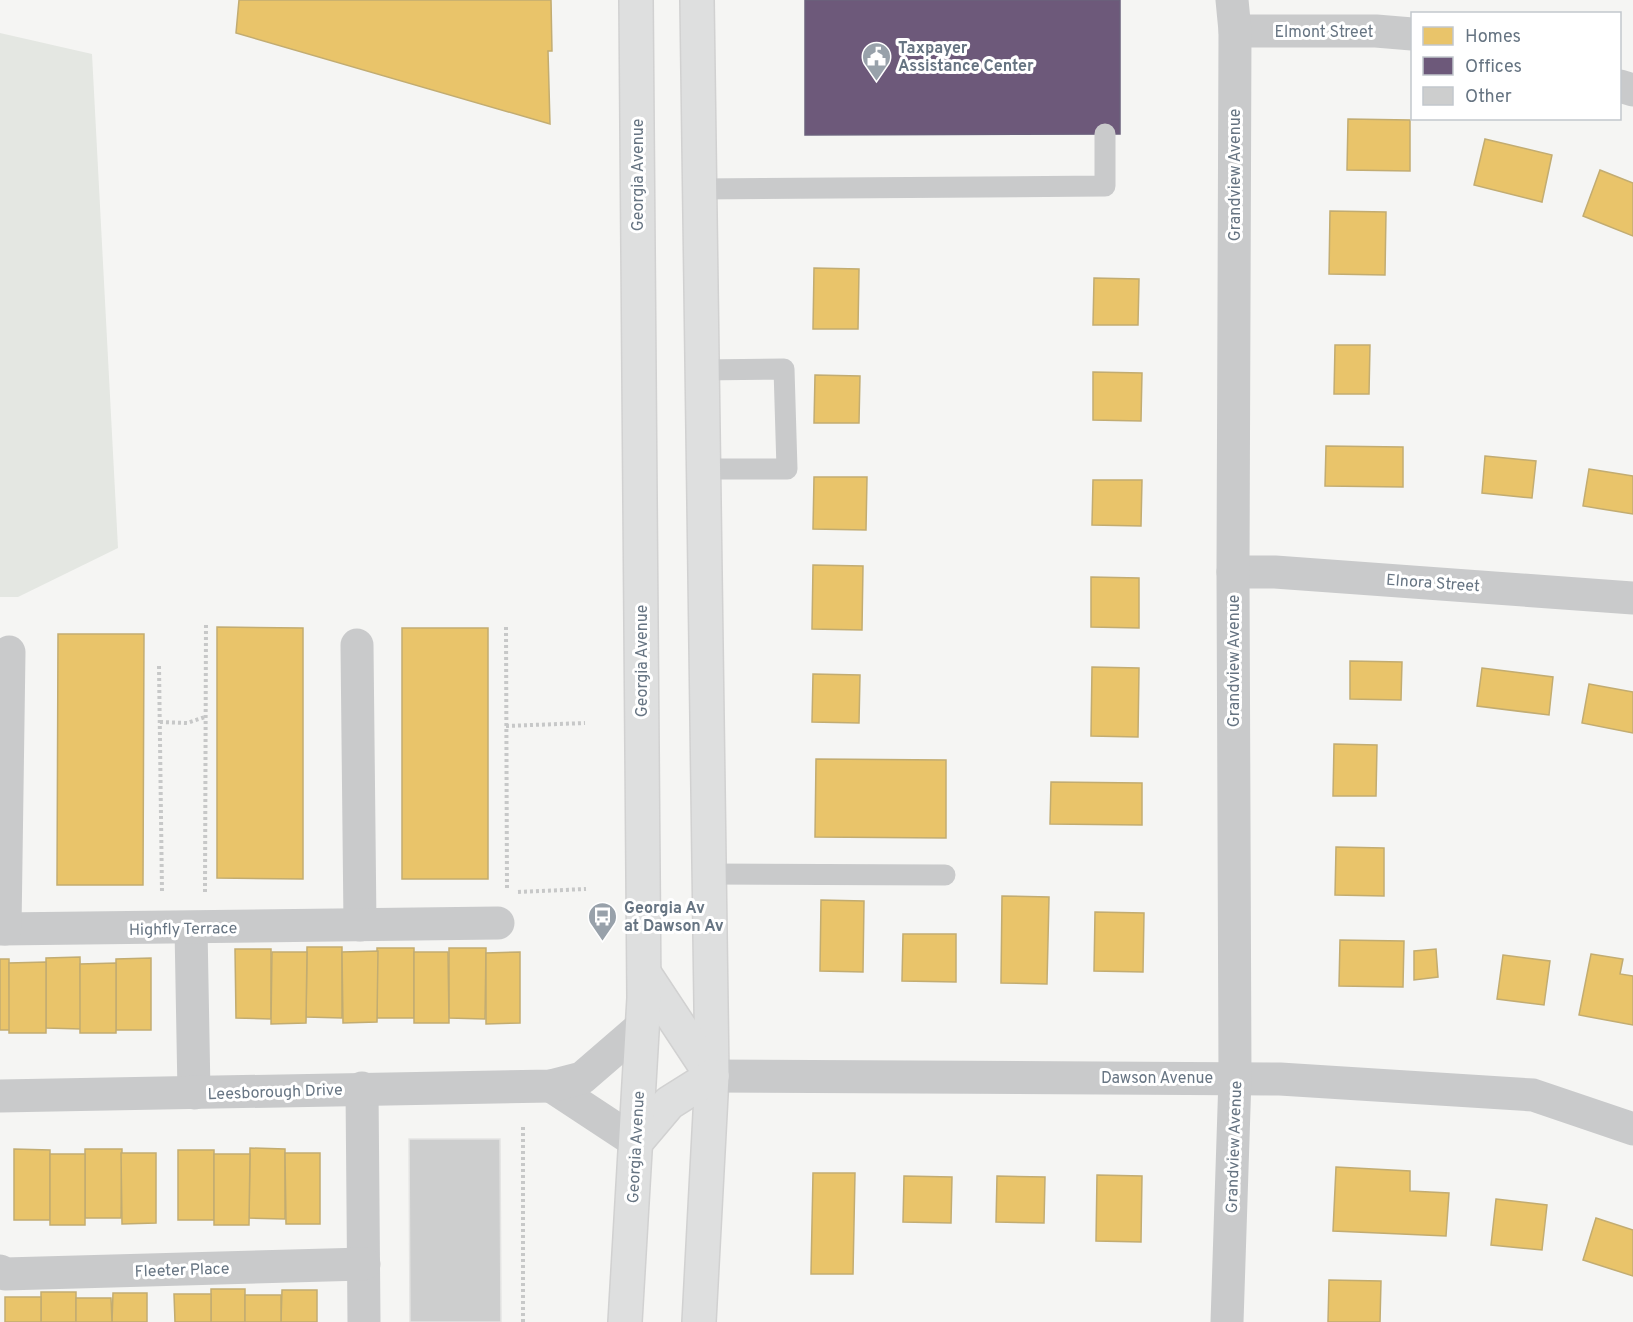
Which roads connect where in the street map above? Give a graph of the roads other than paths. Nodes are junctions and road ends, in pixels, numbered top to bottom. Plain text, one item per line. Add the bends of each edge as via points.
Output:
1 (636, 0) edge
2 (697, 0) edge
3 (1233, 16) edge
4 (1411, 34) edge
5 (1105, 134) dead end
6 (698, 189) junction
7 (700, 370) junction
8 (702, 469) junction
9 (1233, 572) junction
10 (1633, 598) edge
11 (357, 645) dead end
12 (9, 652) dead end
13 (710, 874) junction
14 (945, 874) dead end
15 (503, 908) road end
16 (360, 925) junction
17 (191, 928) junction
18 (3, 929) edge
19 (644, 974) junction
20 (641, 1027) junction
21 (712, 1076) junction
22 (1235, 1078) junction
23 (550, 1086) junction
24 (362, 1088) junction
25 (194, 1093) junction
26 (0, 1095) edge
27 (1633, 1129) edge
28 (636, 1142) junction
29 (364, 1264) junction
30 (0, 1272) edge
31 (364, 1322) edge
32 (625, 1322) edge
33 (699, 1322) edge
34 (1227, 1322) edge

1 - 19 main road, Georgia Avenue
2 - 6 main road
3 - 4 street, Elmont Street
3 - 9 street, Grandview Avenue
5 - 6 lane via 1105,186
6 - 7 main road
7 - 8 main road
7 - 8 lane via 784,369 787,469
8 - 13 main road
9 - 10 street, Elnora Street via 1298,573
9 - 22 street, Grandview Avenue
11 - 16 street
12 - 18 street, Highfly Terrace
13 - 14 lane
13 - 21 main road
15 - 16 street, Highfly Terrace
16 - 17 street, Highfly Terrace
17 - 18 street, Highfly Terrace
17 - 25 street
19 - 20 main road, Georgia Avenue
19 - 21 main road
20 - 23 street, Leesborough Drive via 582,1078
20 - 28 main road, Georgia Avenue
21 - 22 street, Dawson Avenue
21 - 28 main road via 669,1103
21 - 33 main road
22 - 27 street, Dawson Avenue via 1533,1095
22 - 34 street, Grandview Avenue
23 - 24 street, Leesborough Drive
23 - 28 street
24 - 25 street, Leesborough Drive
24 - 29 street
25 - 26 street, Leesborough Drive
28 - 32 main road, Georgia Avenue
29 - 30 street, Fleeter Place
29 - 31 street

